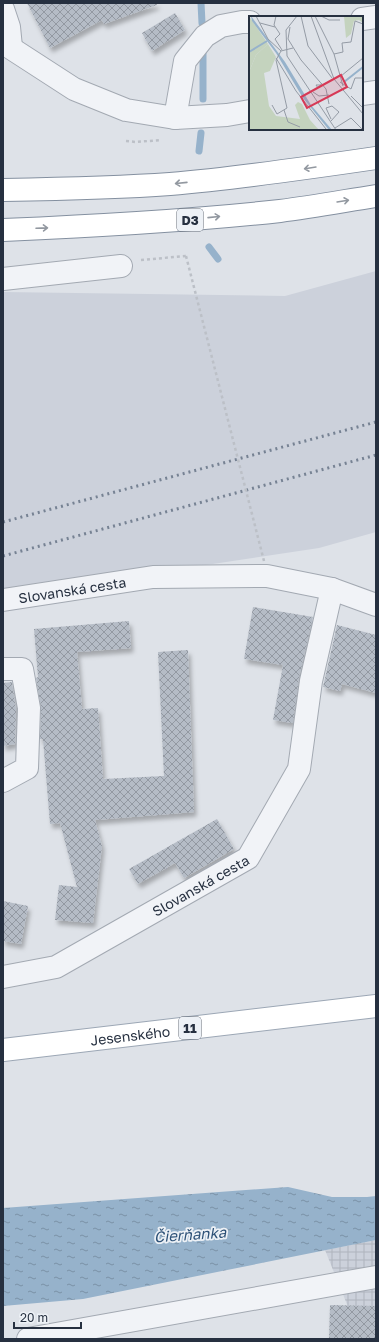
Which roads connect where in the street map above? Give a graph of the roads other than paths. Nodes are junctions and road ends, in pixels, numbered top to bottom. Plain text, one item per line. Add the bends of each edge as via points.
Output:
1 (3, 9) edge
2 (376, 17) edge
3 (363, 19) edge
4 (249, 22) edge
5 (7, 45) edge
6 (376, 92) edge
7 (363, 94) edge
8 (249, 111) edge
9 (175, 118) junction
10 (376, 158) edge
11 (3, 190) edge
12 (376, 196) edge
13 (3, 230) edge
14 (128, 264) road end
15 (3, 279) edge
16 (332, 590) junction
17 (3, 600) edge
18 (376, 605) edge
19 (3, 669) edge
20 (3, 781) edge
21 (3, 976) edge
22 (376, 1006) edge
23 (3, 1050) edge
24 (376, 1277) edge
25 (28, 1339) edge

1 - 5 street via 9,27
2 - 3 street
4 - 9 street via 221,26 205,36 185,61
5 - 9 street via 74,89 126,110
6 - 7 street
8 - 9 street
10 -> 11 main road via 283,172 170,184
13 -> 12 main road, D3 via 169,222 281,211
14 - 15 street
16 - 17 street, Slovanská cesta via 267,576 153,577
16 - 18 street, Slovanská cesta
16 - 21 street, Slovanská cesta via 311,681 299,769 248,858 56,967
19 - 20 street via 22,669 29,708 27,768
22 - 23 main road, Jesenského / 11
24 - 25 street

